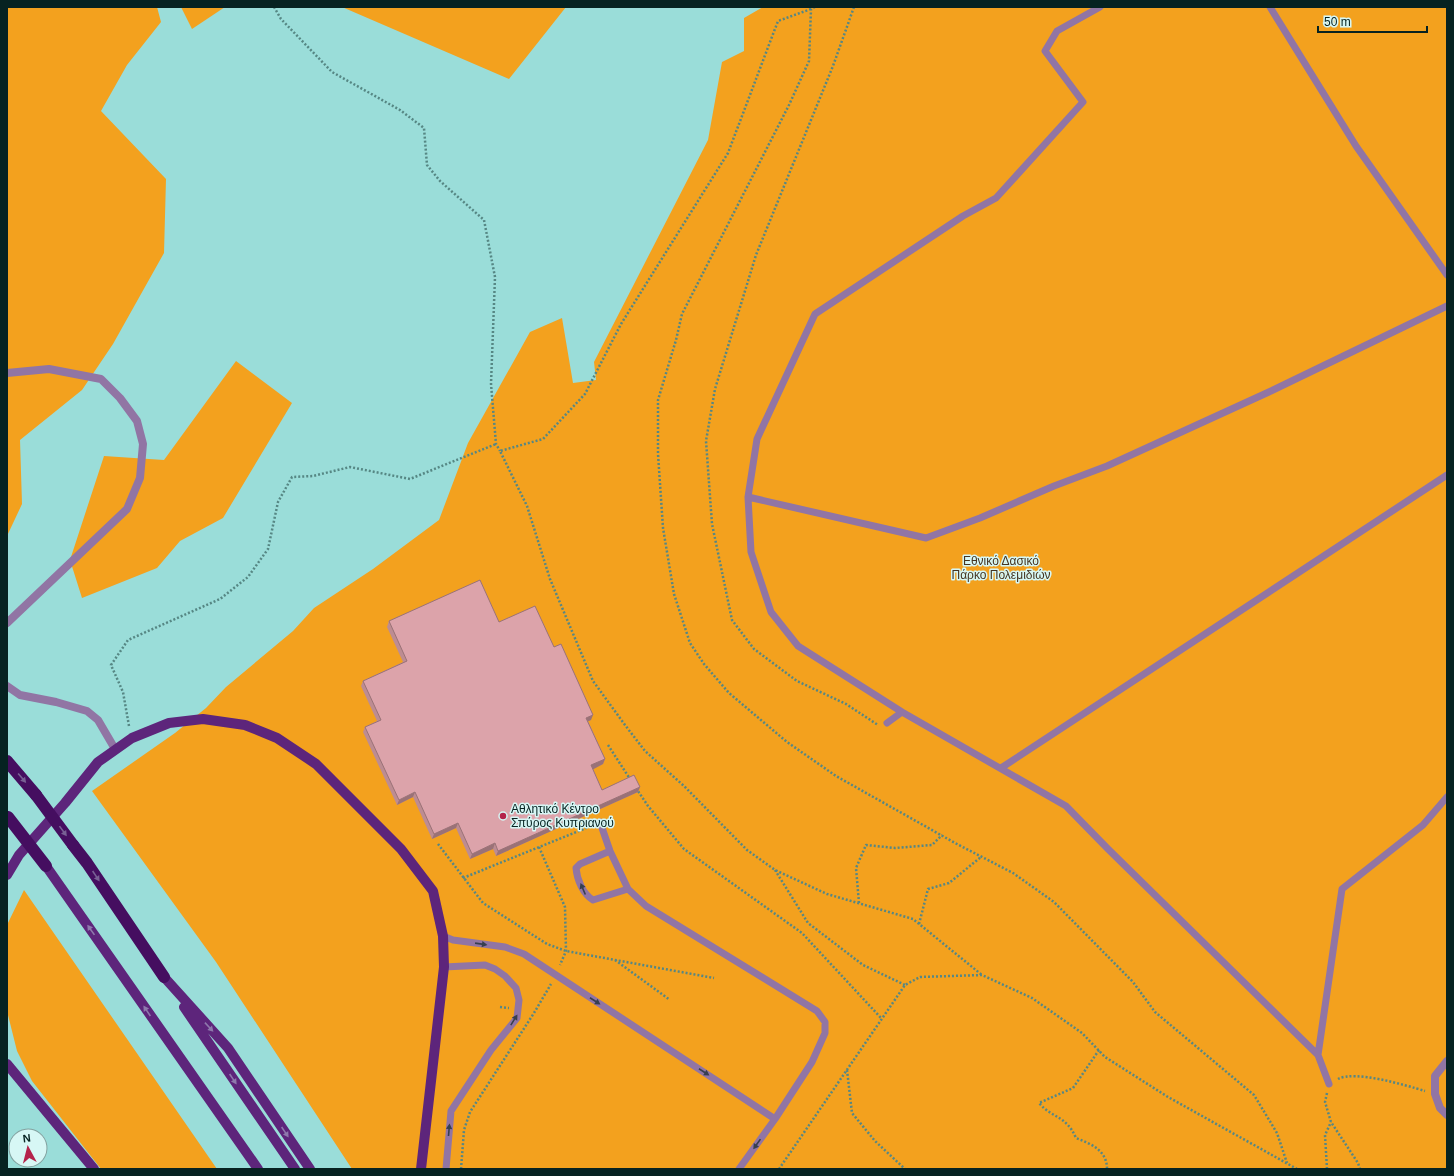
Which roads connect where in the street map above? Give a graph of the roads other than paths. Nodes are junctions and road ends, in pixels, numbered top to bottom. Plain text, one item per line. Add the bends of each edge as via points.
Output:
1 (1100, 7) edge
2 (1270, 7) edge
3 (1447, 275) edge
4 (1447, 306) edge
5 (7, 373) edge
6 (1447, 475) edge
7 (748, 497) junction
8 (7, 623) edge
9 (7, 686) edge
10 (902, 712) junction
11 (887, 723) dead end
12 (115, 749) junction
13 (7, 761) edge
14 (1001, 768) junction
15 (1447, 797) edge
16 (8, 817) edge
17 (600, 822) road end
18 (610, 851) junction
19 (46, 866) joint
20 (7, 875) edge
21 (628, 889) junction
22 (443, 936) junction
23 (444, 967) junction
24 (164, 978) junction
25 (169, 1043) junction
26 (1318, 1055) junction
27 (1447, 1061) edge
28 (7, 1064) edge
29 (1329, 1084) road end
30 (1447, 1115) edge
31 (775, 1119) junction
32 (422, 1158) junction
33 (94, 1169) edge
34 (249, 1169) edge
35 (258, 1169) edge
36 (295, 1169) edge
37 (310, 1169) edge
38 (417, 1169) edge
39 (421, 1169) edge
40 (446, 1169) edge
41 (739, 1169) edge

1 - 7 lane via 1056,31 1045,51 1083,102 996,198 963,216 815,314 757,439
2 - 3 lane via 1356,146
4 - 7 lane via 1107,466 926,538
5 - 8 street via 49,369 101,379 120,398 137,421 143,444 140,478 127,509
6 - 14 lane
7 - 10 lane via 751,552 770,612 798,646
9 - 12 street via 20,695 87,711 98,720
10 - 11 lane
10 - 14 lane
12 - 20 main road via 98,762 19,855
12 - 22 main road via 132,738 170,723 203,719 245,725 278,738 316,764 401,849 433,891
13 -> 24 highway, bridge via 87,863
14 - 26 lane via 1066,806
15 - 26 lane via 1423,825 1342,888
16 - 19 highway, bridge
17 - 18 lane
18 - 21 lane
21 -> 18 lane via 593,900 586,896 576,868
25 -> 19 main road
21 - 31 lane via 646,906 817,1011 824,1022 825,1033 812,1062
22 - 23 main road
22 -> 31 lane via 453,940 505,947 524,954
23 - 32 main road
40 -> 23 lane via 451,1111 491,1050 517,1018 520,1000 516,988 496,969 485,965
24 -> 36 main road
24 -> 37 main road via 228,1048
25 - 34 main road
25 - 35 main road
26 - 29 lane
27 - 30 street via 1435,1076 1435,1094 1440,1108
28 - 33 main road
31 -> 41 lane
32 - 38 main road
32 - 39 main road

